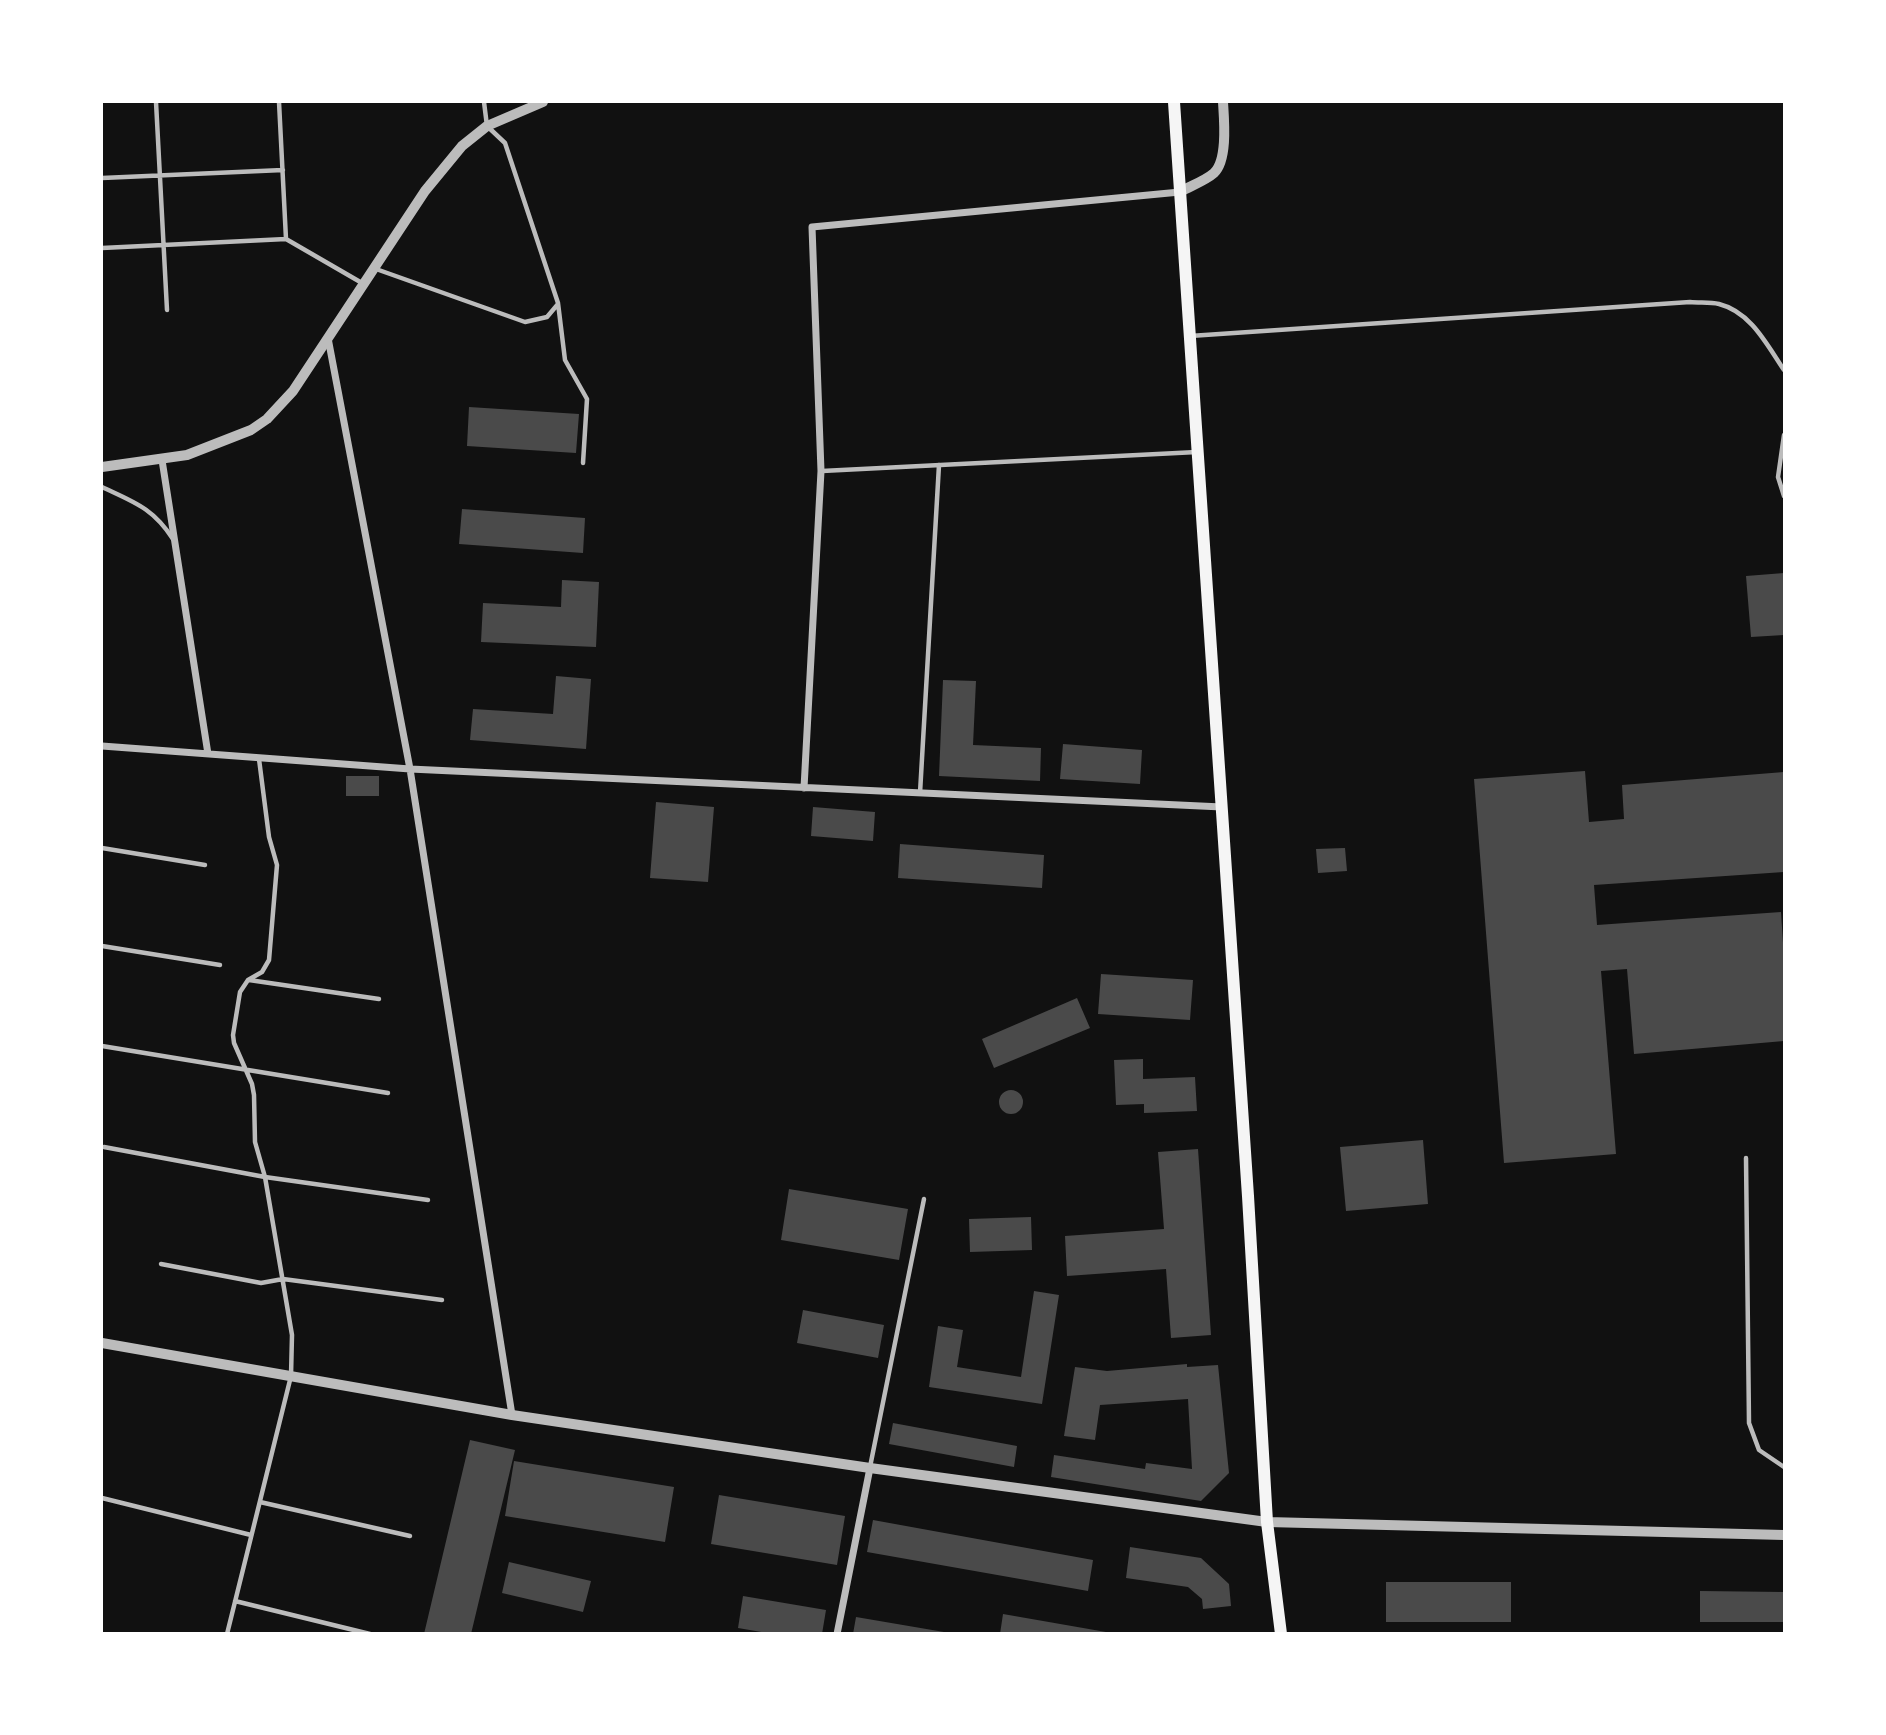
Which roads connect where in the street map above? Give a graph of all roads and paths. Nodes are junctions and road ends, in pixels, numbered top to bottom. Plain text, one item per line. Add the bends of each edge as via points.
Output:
1 (156, 102) edge
2 (279, 102) edge
3 (484, 102) edge
4 (542, 102) edge
5 (1174, 102) edge
6 (1223, 102) edge
7 (487, 127) junction
8 (283, 170) junction
9 (160, 176) junction
10 (102, 178) edge
11 (1180, 192) junction
12 (286, 239) junction
13 (163, 245) junction
14 (102, 248) edge
15 (374, 268) junction
16 (364, 284) junction
17 (558, 303) junction
18 (167, 310) dead end
19 (1189, 336) junction
20 (328, 338) junction
21 (1784, 370) edge
22 (1784, 435) edge
23 (1197, 452) junction
24 (162, 460) junction
25 (583, 463) dead end
26 (939, 465) junction
27 (102, 467) edge
28 (821, 471) junction
29 (102, 488) edge
30 (1784, 496) edge
31 (173, 539) junction
32 (102, 746) edge
33 (208, 754) junction
34 (259, 759) junction
35 (410, 769) junction
36 (804, 788) junction
37 (920, 793) junction
38 (1222, 807) junction
39 (102, 848) edge
40 (205, 865) dead end
41 (102, 946) edge
42 (220, 965) dead end
43 (248, 980) junction
44 (379, 999) dead end
45 (102, 1046) edge
46 (247, 1070) junction
47 (388, 1093) dead end
48 (104, 1147) dead end
49 (1746, 1158) dead end
50 (265, 1177) junction
51 (924, 1199) dead end
52 (428, 1200) dead end
53 (161, 1264) dead end
54 (283, 1279) junction
55 (442, 1300) dead end
56 (102, 1343) edge
57 (291, 1376) junction
58 (512, 1415) junction
59 (1784, 1467) edge
60 (870, 1468) junction
61 (102, 1498) edge
62 (260, 1502) junction
63 (1267, 1522) junction
64 (251, 1535) junction
65 (1784, 1535) edge
66 (410, 1536) dead end
67 (235, 1601) junction
68 (227, 1633) edge
69 (370, 1633) edge
70 (837, 1633) edge
71 (1281, 1633) edge

1 - 9 lane
2 - 8 lane
3 - 7 lane
4 - 7 street
5 - 11 main road
6 - 11 street via 1221,163
7 - 15 street via 462,146 425,191
7 - 17 lane via 505,143
8 - 9 lane
8 - 12 lane
9 - 10 lane
9 - 13 lane
11 - 19 main road
11 - 28 street via 812,227
12 - 13 lane
12 - 16 lane
13 - 14 lane
13 - 18 lane
15 - 16 street
15 - 17 lane via 525,321 547,317
16 - 20 street
17 - 25 lane via 565,360 587,400
19 - 21 lane via 1704,303 1730,308 1754,325
19 - 23 main road
20 - 24 street via 293,391 267,419 251,430
20 - 35 street
22 - 30 lane via 1777,477
23 - 26 lane
23 - 38 main road
24 - 27 street
24 - 31 street
26 - 28 lane
26 - 37 lane
28 - 36 street
29 - 31 lane via 147,509
31 - 33 street
32 - 33 street
33 - 34 street
34 - 35 street
34 - 43 lane via 277,865 269,960 262,972
35 - 36 street
35 - 58 street
36 - 37 street
37 - 38 street
38 - 63 main road
39 - 40 lane
41 - 42 lane
43 - 44 lane
43 - 46 lane via 240,992 233,1035
45 - 46 lane
46 - 47 lane
46 - 50 lane via 254,1095 255,1142
48 - 50 lane
49 - 59 lane via 1749,1423 1759,1450
50 - 52 lane
50 - 54 lane
51 - 60 lane
53 - 54 lane via 261,1283
54 - 55 lane
54 - 57 lane via 292,1335
56 - 57 street
57 - 58 street
57 - 62 lane
58 - 60 street
60 - 63 street
60 - 70 street
61 - 64 lane
62 - 64 lane
62 - 66 lane
63 - 65 street
63 - 71 main road
64 - 67 lane
67 - 68 lane
67 - 69 lane

